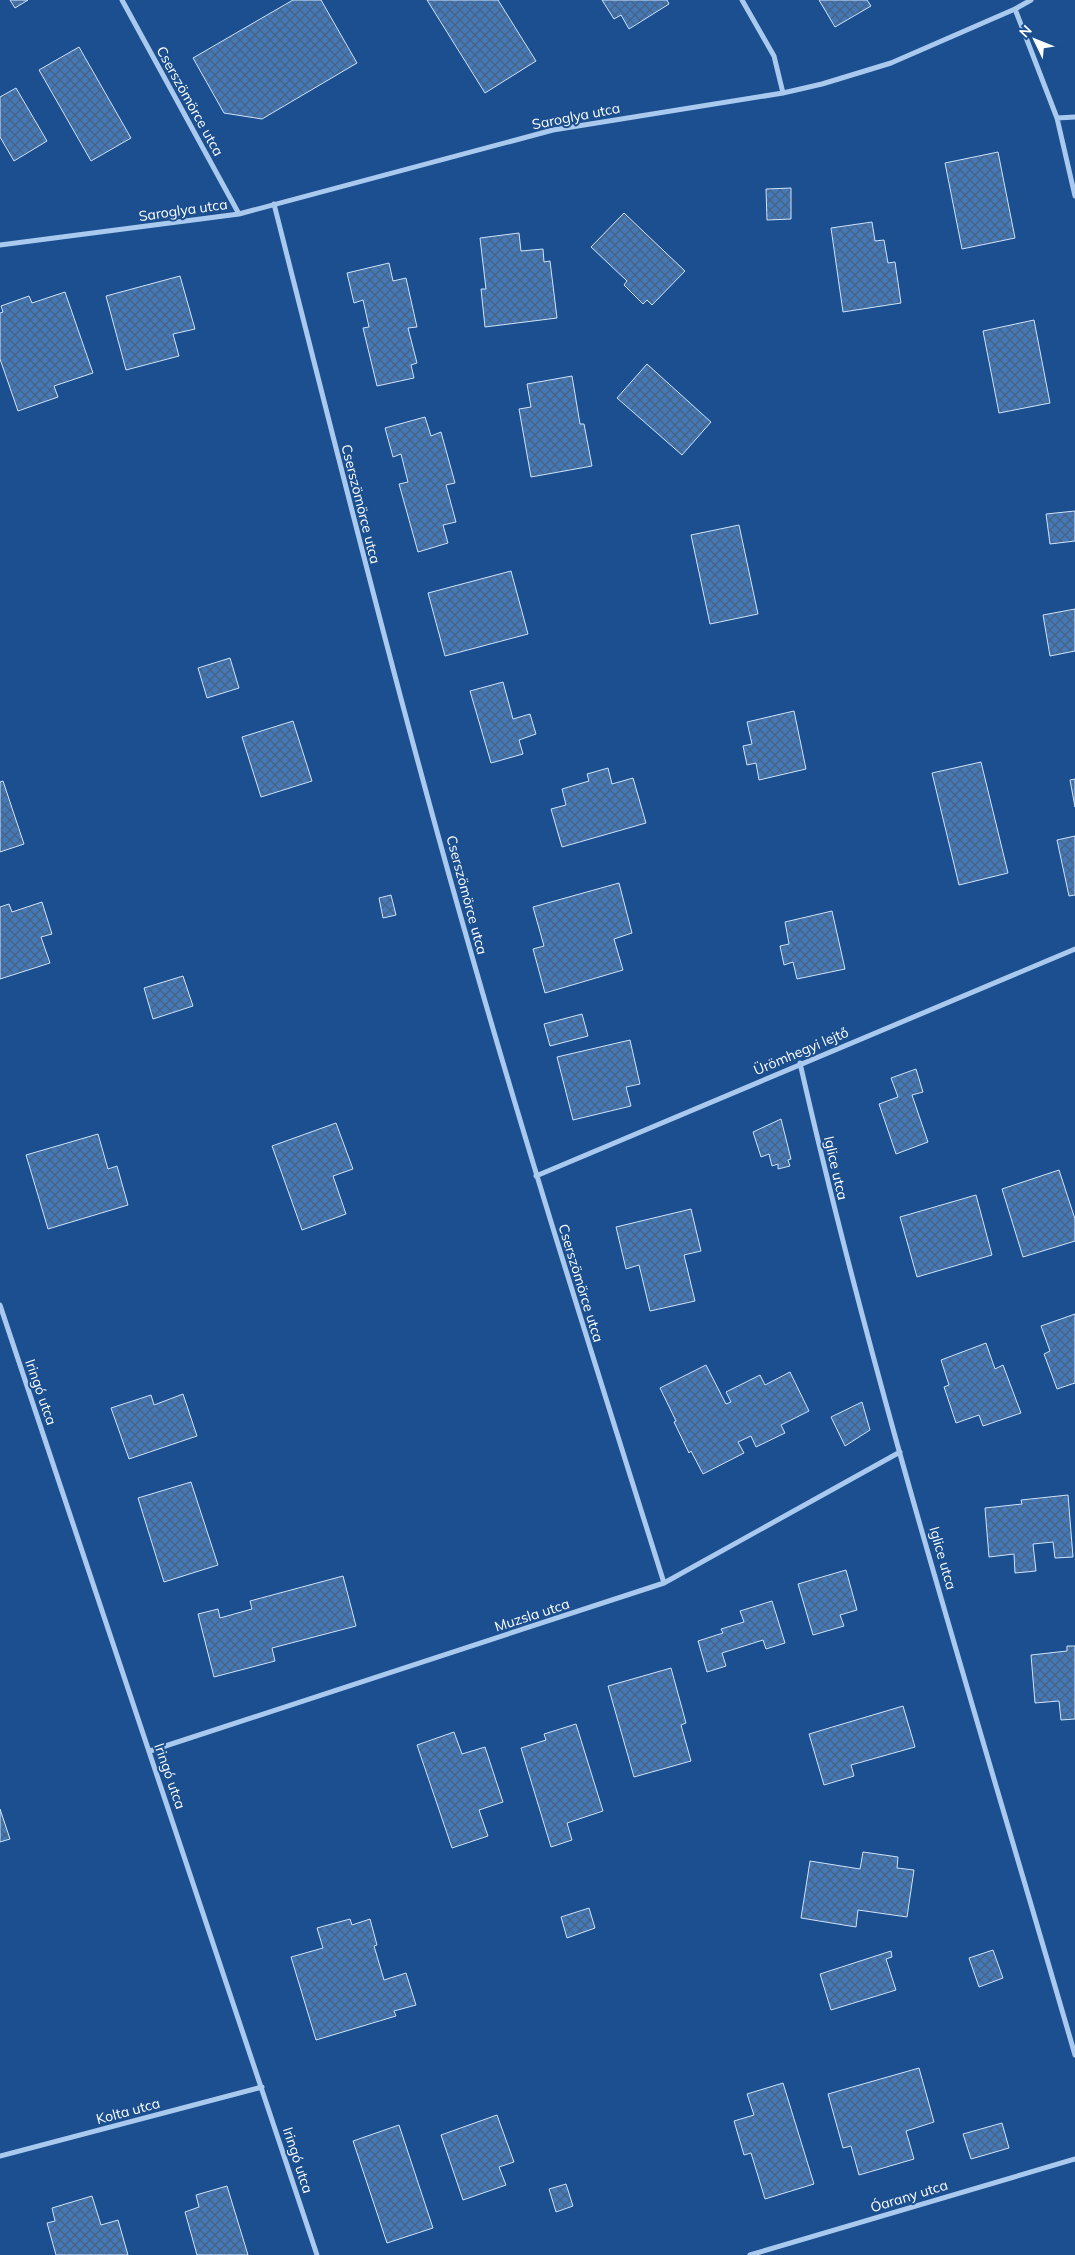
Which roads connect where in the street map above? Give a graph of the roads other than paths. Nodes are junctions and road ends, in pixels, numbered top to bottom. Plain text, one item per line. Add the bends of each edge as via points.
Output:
1 (122, 0) edge
2 (742, 0) edge
3 (1031, 0) edge
4 (1015, 9) junction
5 (783, 93) junction
6 (1075, 117) edge
7 (1057, 118) junction
8 (1075, 196) edge
9 (274, 204) junction
10 (239, 214) junction
11 (0, 245) edge
12 (1075, 949) edge
13 (800, 1063) junction
14 (536, 1176) junction
15 (0, 1304) edge
16 (900, 1452) junction
17 (664, 1583) junction
18 (150, 1751) junction
19 (1075, 2055) edge
20 (262, 2087) junction
21 (0, 2156) edge
22 (1075, 2158) edge
23 (317, 2255) edge
24 (750, 2255) edge

1 - 10 street, Cserszömörce utca
2 - 5 street via 774,56
3 - 4 street, Saroglya utca
4 - 5 street, Saroglya utca via 891,63
4 - 7 street
5 - 9 street, Saroglya utca via 553,130
6 - 7 street
7 - 8 street
9 - 10 street, Saroglya utca
9 - 14 street, Cserszömörce utca via 373,597
10 - 11 street, Saroglya utca
12 - 13 street, Ürömhegyi lejtő
13 - 14 street, Ürömhegyi lejtő
13 - 16 street, Iglice utca via 832,1204
14 - 17 street, Cserszömörce utca
15 - 18 street, Iringó utca
16 - 17 street, Muzsla utca
16 - 19 street, Iglice utca
17 - 18 street, Muzsla utca
18 - 20 street, Iringó utca
20 - 21 street, Kolta utca
20 - 23 street, Iringó utca
22 - 24 street, Óarany utca

